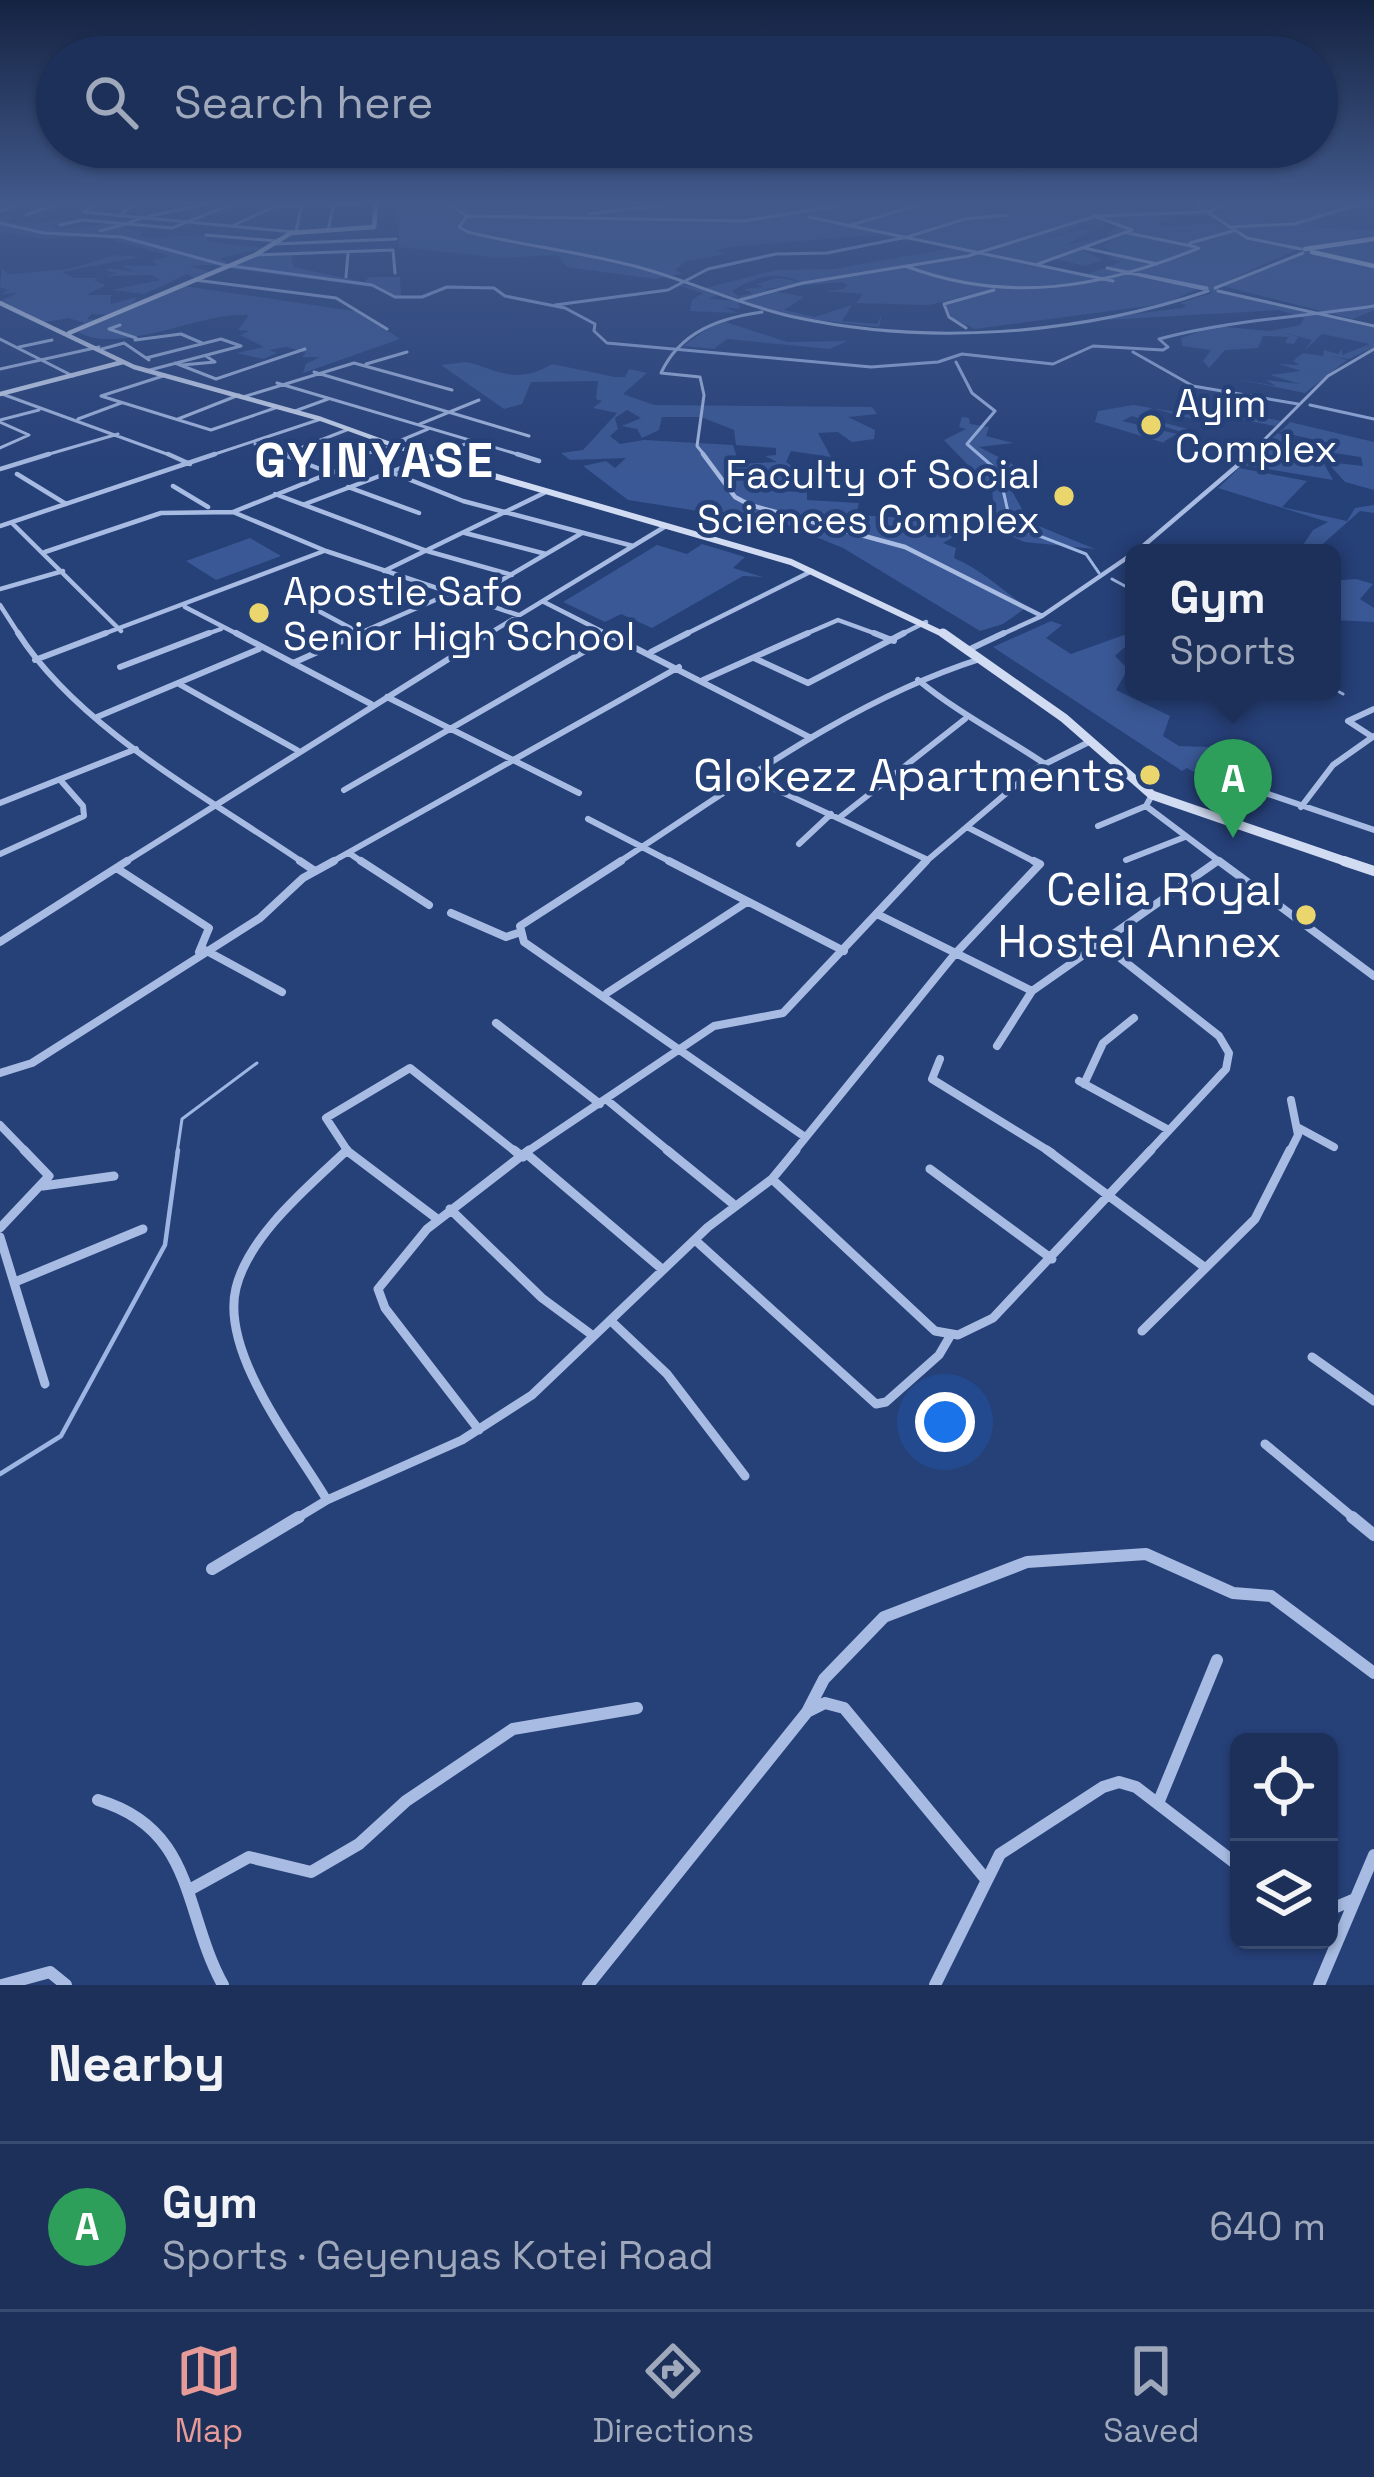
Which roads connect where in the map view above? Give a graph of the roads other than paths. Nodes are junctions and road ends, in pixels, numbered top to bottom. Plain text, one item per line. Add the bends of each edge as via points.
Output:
1 (155, 297) edge
2 (325, 297) edge
3 (728, 297) edge
4 (756, 297) edge
5 (970, 297) edge
6 (1190, 297) edge
7 (1245, 297) edge
8 (739, 300) junction
9 (0, 303) edge
10 (16, 310) junction
11 (770, 311) junction
12 (0, 314) edge
13 (120, 325) dead end
14 (1374, 326) edge
15 (387, 329) dead end
16 (973, 330) junction
17 (69, 333) junction
18 (0, 339) edge
19 (52, 340) dead end
20 (137, 341) junction
21 (124, 343) junction
22 (202, 344) junction
23 (18, 347) junction
24 (100, 348) junction
25 (305, 349) dead end
26 (1374, 349) edge
27 (136, 351) junction
28 (407, 352) dead end
29 (205, 355) junction
30 (146, 358) junction
31 (41, 359) junction
32 (123, 362) junction
33 (178, 364) junction
34 (365, 364) junction
35 (0, 369) edge
36 (162, 371) junction
37 (314, 372) junction
38 (73, 376) junction
39 (277, 383) junction
40 (452, 390) dead end
41 (1, 394) edge
42 (241, 396) junction
43 (329, 398) junction
44 (479, 400) dead end
45 (122, 403) junction
46 (278, 406) junction
47 (41, 409) junction
48 (295, 411) junction
49 (452, 411) junction
50 (76, 419) junction
51 (176, 419) junction
52 (321, 419) junction
53 (0, 421) edge
54 (419, 425) junction
55 (430, 428) junction
56 (350, 429) junction
57 (119, 433) junction
58 (529, 436) dead end
59 (404, 440) junction
60 (472, 441) junction
61 (255, 444) junction
62 (392, 445) junction
63 (0, 448) edge
64 (411, 453) junction
65 (283, 455) junction
66 (426, 459) junction
67 (539, 461) dead end
68 (191, 465) junction
69 (0, 469) edge
70 (388, 471) junction
71 (330, 473) junction
72 (17, 474) dead end
73 (173, 486) dead end
74 (346, 487) junction
75 (275, 494) junction
76 (544, 494) junction
77 (66, 504) junction
78 (304, 505) junction
79 (210, 508) junction
80 (233, 512) junction
81 (502, 512) junction
82 (418, 513) dead end
83 (722, 520) dead end
84 (10, 522) junction
85 (0, 526) edge
86 (666, 526) junction
87 (465, 533) junction
88 (583, 533) junction
89 (701, 536) junction
90 (1145, 544) edge
91 (634, 546) junction
92 (326, 551) junction
93 (427, 551) junction
94 (45, 552) junction
95 (548, 554) junction
96 (1125, 559) edge
97 (63, 571) junction
98 (384, 571) junction
99 (812, 571) junction
100 (512, 575) junction
101 (0, 590) edge
102 (451, 593) junction
103 (470, 599) junction
104 (543, 602) junction
105 (0, 605) edge
106 (185, 607) junction
107 (313, 608) dead end
108 (519, 616) junction
109 (1042, 616) junction
110 (926, 622) junction
111 (222, 628) junction
112 (121, 631) junction
113 (360, 633) junction
114 (613, 635) junction
115 (893, 641) junction
116 (260, 648) junction
117 (968, 650) junction
118 (651, 652) junction
119 (753, 658) junction
120 (980, 659) junction
121 (35, 660) junction
122 (291, 664) junction
123 (120, 667) dead end
124 (679, 667) junction
125 (703, 680) junction
126 (918, 680) junction
127 (178, 683) junction
128 (386, 697) junction
129 (372, 705) junction
130 (1374, 709) edge
131 (98, 717) junction
132 (965, 719) junction
133 (455, 727) junction
134 (1373, 736) edge
135 (811, 738) junction
136 (1090, 741) junction
137 (136, 749) junction
138 (298, 751) junction
139 (520, 760) junction
140 (1045, 764) junction
141 (748, 776) junction
142 (62, 782) junction
143 (1233, 782) dead end
144 (344, 790) dead end
145 (579, 793) dead end
146 (1152, 795) junction
147 (0, 803) edge
148 (217, 805) junction
149 (1146, 806) junction
150 (1301, 807) junction
151 (835, 816) junction
152 (588, 819) dead end
153 (1098, 826) dead end
154 (967, 827) junction
155 (1374, 830) edge
156 (1185, 836) junction
157 (799, 844) dead end
158 (641, 849) junction
159 (349, 853) junction
160 (0, 854) edge
161 (927, 860) junction
162 (1126, 860) dead end
163 (1216, 862) junction
164 (117, 868) junction
165 (315, 871) junction
166 (1374, 872) edge
167 (748, 901) junction
168 (429, 905) dead end
169 (451, 913) dead end
170 (877, 914) junction
171 (518, 933) junction
172 (0, 942) edge
173 (1100, 942) junction
174 (201, 951) junction
175 (844, 951) junction
176 (954, 955) junction
177 (1374, 976) edge
178 (1032, 991) junction
179 (282, 992) dead end
180 (607, 993) junction
181 (1134, 1018) dead end
182 (496, 1023) dead end
183 (997, 1046) dead end
184 (677, 1048) junction
185 (940, 1059) dead end
186 (0, 1072) edge
187 (1291, 1100) dead end
188 (603, 1102) junction
189 (0, 1125) edge
190 (1298, 1128) junction
191 (1167, 1129) junction
192 (806, 1138) junction
193 (1334, 1147) dead end
194 (347, 1150) junction
195 (526, 1156) junction
196 (930, 1169) dead end
197 (114, 1176) dead end
198 (772, 1179) junction
199 (42, 1186) junction
200 (1112, 1196) junction
201 (732, 1203) junction
202 (450, 1208) junction
203 (436, 1218) junction
204 (0, 1228) edge
205 (143, 1229) dead end
206 (0, 1237) edge
207 (695, 1240) junction
208 (1052, 1259) junction
209 (1203, 1266) junction
210 (663, 1270) junction
211 (15, 1282) junction
212 (611, 1321) junction
213 (1142, 1330) dead end
214 (592, 1335) junction
215 (949, 1337) junction
216 (1312, 1357) dead end
217 (45, 1384) dead end
218 (1374, 1401) edge
219 (479, 1430) junction
220 (1265, 1444) dead end
221 (745, 1475) dead end
222 (327, 1500) junction
223 (1374, 1535) edge
224 (212, 1569) dead end
225 (1217, 1660) dead end
226 (1374, 1673) edge
227 (637, 1708) dead end
228 (807, 1712) junction
229 (98, 1800) dead end
230 (1159, 1801) junction
231 (1374, 1855) edge
232 (1230, 1859) edge
233 (1370, 1873) edge
234 (985, 1876) junction
235 (190, 1888) junction
236 (1357, 1898) junction
237 (1338, 1906) edge
238 (2, 1985) edge
239 (66, 1985) edge
240 (223, 1985) edge
241 (588, 1985) edge
242 (935, 1985) edge
243 (1319, 1985) edge

1 - 17 street
2 - 15 street
3 - 8 street
4 - 8 street
5 - 16 street via 944,304 949,317
6 - 16 street
7 - 14 street
8 - 11 street
9 - 10 street
10 - 12 street
10 - 17 street
11 - 16 street via 832,324
11 - 109 street via 720,318 677,348 661,374 700,378 697,446 735,496 905,547
13 - 20 street via 109,329
17 - 24 street
18 - 23 street
19 - 23 street
20 - 21 street
20 - 22 street via 181,334
20 - 27 street
21 - 24 street
21 - 27 street
22 - 29 street via 223,338 241,346
22 - 30 street
23 - 31 street
24 - 31 street
24 - 32 street
25 - 33 street via 218,379
26 - 90 street via 1333,373
27 - 30 street
28 - 34 street
29 - 33 street
29 - 33 street via 215,362
30 - 36 street
31 - 35 street
31 - 38 street
32 - 36 street
32 - 38 street
33 - 36 street
34 - 37 street
34 - 40 street
36 - 42 street
36 - 45 street via 102,395
37 - 39 street
37 - 49 street
38 - 41 street
39 - 42 street
39 - 43 street
41 - 47 street
42 - 46 street
42 - 51 street
43 - 48 street
43 - 54 street
44 - 49 street
45 - 50 street
45 - 51 street
46 - 48 street
46 - 51 street via 217,429
47 - 50 street
47 - 53 street
48 - 52 street
49 - 54 street
49 - 58 street
50 - 57 street
52 - 56 street
52 - 61 street
53 - 63 street via 29,436
54 - 55 street
55 - 59 street
55 - 60 street
56 - 62 street
56 - 65 street
57 - 68 street
57 - 69 street
59 - 62 street
59 - 64 street via 422,447
60 - 66 street
60 - 67 street
61 - 65 street
61 - 68 street
62 - 64 street
62 - 71 street
64 - 66 street
65 - 71 street
66 - 70 street
66 - 76 street
68 - 77 street
70 - 74 street
70 - 81 street
71 - 75 street
72 - 77 street
73 - 79 street
74 - 78 street
74 - 82 street
75 - 78 street
75 - 80 street
76 - 81 street
76 - 86 street
77 - 84 street
78 - 93 street
79 - 80 street
79 - 94 street via 132,521
80 - 92 street
81 - 87 street
81 - 88 street
83 - 89 street
84 - 85 street
84 - 94 street
86 - 89 street
86 - 91 street
87 - 93 street
87 - 95 street
88 - 91 street
88 - 95 street
89 - 99 street
91 - 104 street
92 - 98 street
92 - 106 street
93 - 98 street
93 - 100 street
94 - 97 street
95 - 100 street
96 - 109 street
97 - 101 street
97 - 112 street
98 - 102 street
99 - 110 street
99 - 118 street
100 - 103 street
102 - 103 street
102 - 113 street
103 - 108 street
104 - 108 street
104 - 114 street
105 - 121 street
106 - 111 street
106 - 112 street
107 - 113 street
108 - 128 street
109 - 117 street
110 - 115 street
110 - 117 street
111 - 116 street
111 - 123 street
112 - 121 street
113 - 122 street
114 - 118 street
114 - 133 street
115 - 119 street via 838,620
115 - 119 street via 808,683
116 - 122 street
116 - 127 street
117 - 120 street
118 - 124 street
119 - 125 street
120 - 126 street
120 - 136 street
121 - 131 street
122 - 129 street
124 - 125 street
124 - 139 street
125 - 135 street
126 - 132 street
126 - 135 street
127 - 131 street
127 - 138 street
128 - 129 street
128 - 133 street
129 - 138 street
130 - 134 street via 1348,721
131 - 137 street
132 - 140 street
132 - 151 street
133 - 139 street
133 - 144 street
134 - 150 street via 1333,765
135 - 141 street
136 - 140 street
136 - 146 street
137 - 142 street
137 - 148 street
138 - 148 street
139 - 145 street
139 - 159 street
140 - 154 street
141 - 151 street
141 - 158 street
142 - 147 street
142 - 160 street via 84,816
143 - 150 street
146 - 149 street
146 - 166 street
148 - 164 street
148 - 165 street
149 - 153 street
149 - 156 street
150 - 155 street
151 - 157 street
151 - 161 street
152 - 158 street
154 - 161 street
154 - 176 street via 1040,864
156 - 162 street
156 - 163 street
158 - 167 street
158 - 171 street
159 - 165 street
159 - 168 street
161 - 170 street
163 - 173 street
163 - 177 street
164 - 172 street
164 - 174 street via 209,928
165 - 174 street via 260,918
167 - 175 street
167 - 180 street
169 - 171 street via 506,937
170 - 175 street
170 - 176 street
171 - 180 street
173 - 178 street
173 - 191 street via 1219,1036 1228,1053 1226,1069
174 - 179 street
174 - 186 street via 25,1067
175 - 184 street via 783,1012 714,1026
176 - 178 street
176 - 192 street
178 - 183 street
180 - 184 street
181 - 191 street via 1103,1043 1082,1082
182 - 188 street
184 - 188 street
184 - 192 street
185 - 200 street via 932,1079
187 - 190 street
188 - 195 street
188 - 201 street
189 - 199 street via 49,1170
190 - 193 street
190 - 209 street via 1255,1219
191 - 200 street
192 - 198 street
194 - 195 street via 326,1118 410,1068
194 - 203 street
194 - 222 street via 236,1288 241,1343
195 - 202 street
195 - 210 street
196 - 208 street
197 - 199 street
198 - 201 street
198 - 215 street
199 - 204 street
200 - 208 street
200 - 209 street
201 - 207 street
202 - 203 street
202 - 214 street
203 - 219 street via 378,1289
205 - 211 street
206 - 211 street
207 - 210 street
207 - 215 street via 876,1404 939,1355
208 - 215 street via 993,1318
209 - 213 street
210 - 212 street
211 - 217 street
212 - 214 street
212 - 221 street via 688,1396
214 - 219 street via 532,1395
216 - 218 street
219 - 222 street
220 - 223 street
222 - 224 street
225 - 230 street
226 - 228 street via 1271,1596 1233,1593 1147,1554 1027,1562 884,1617 824,1679
227 - 235 street via 513,1729 311,1872 249,1857
228 - 234 street via 825,1703 844,1708
228 - 241 street
229 - 235 street via 139,1817
230 - 232 street
230 - 234 street via 1119,1782 1103,1787 1000,1854
231 - 233 street
233 - 236 street
234 - 242 street
235 - 240 street via 202,1950
236 - 237 street
236 - 243 street
238 - 239 street via 41,1972

